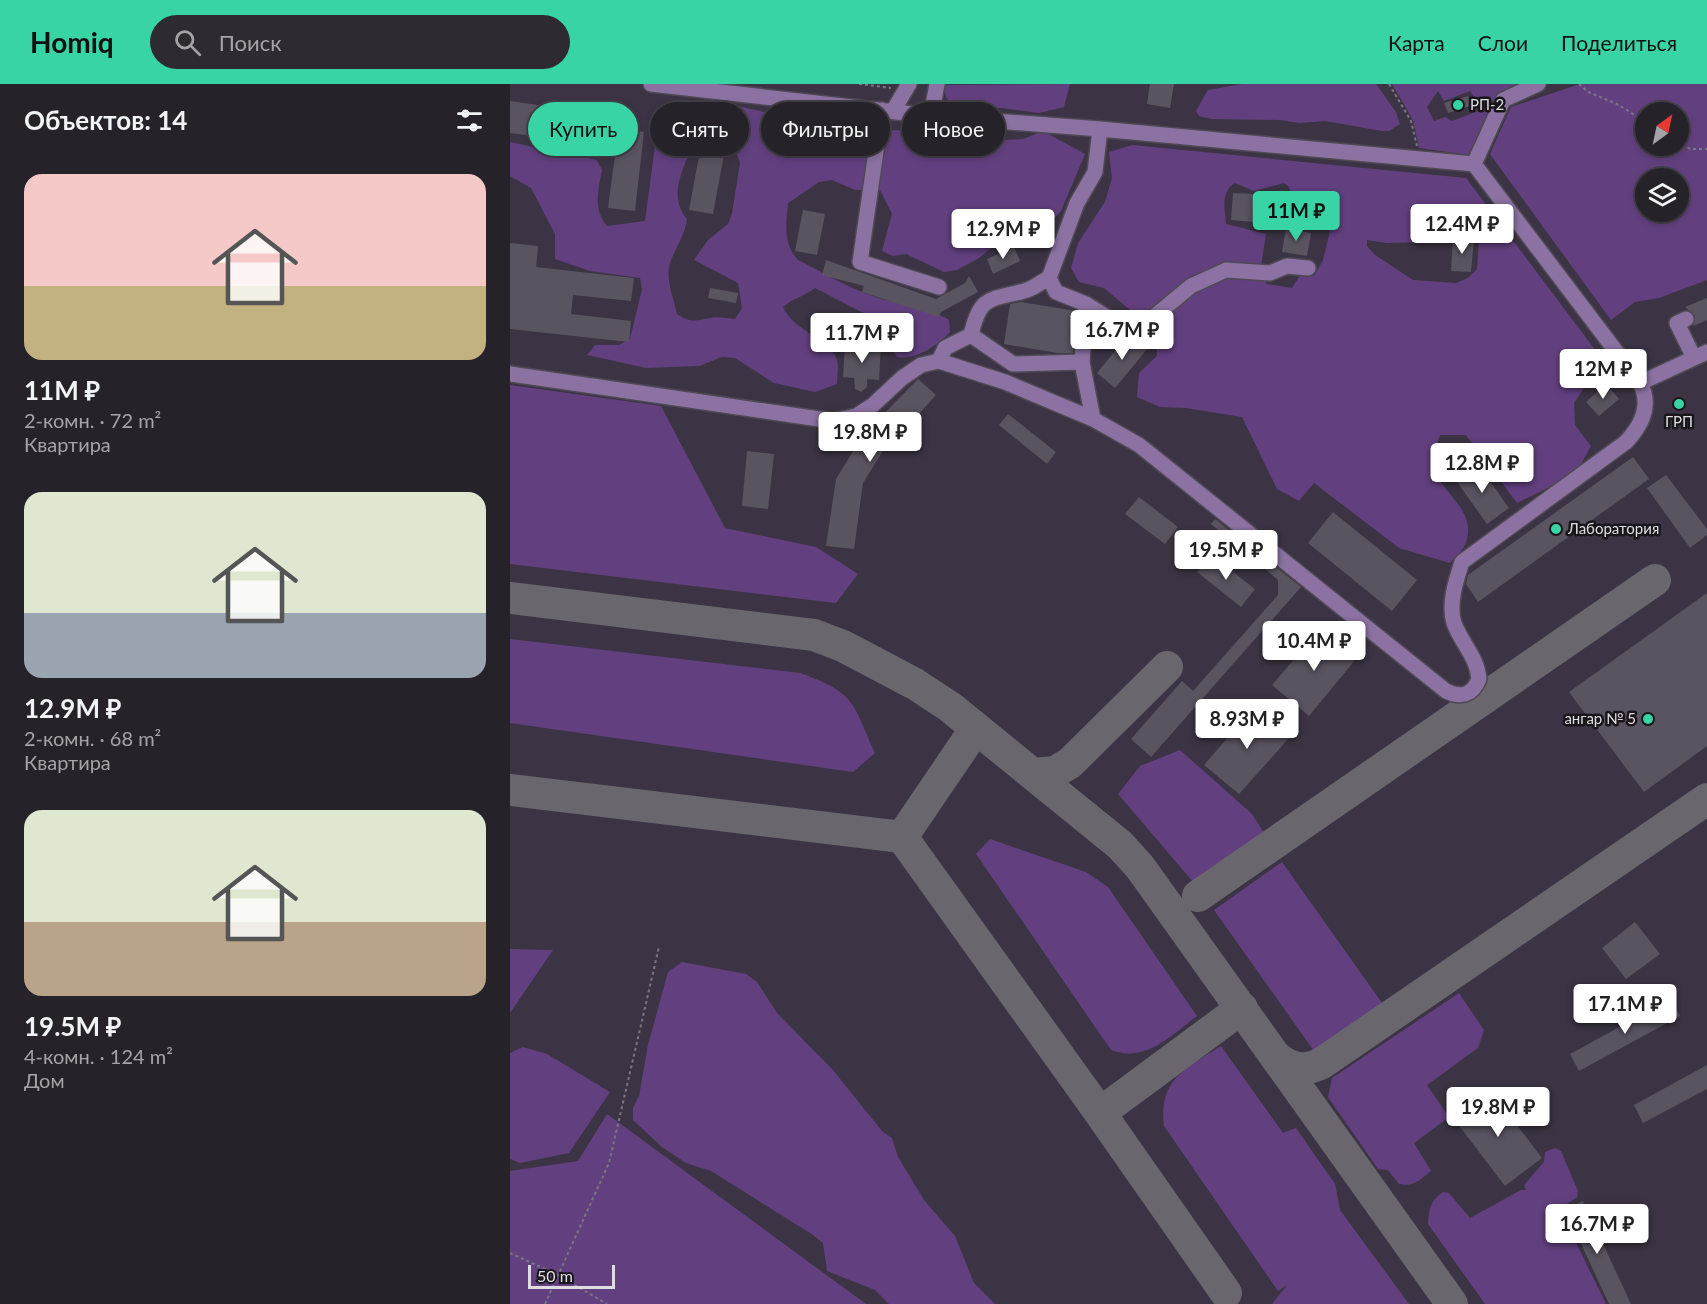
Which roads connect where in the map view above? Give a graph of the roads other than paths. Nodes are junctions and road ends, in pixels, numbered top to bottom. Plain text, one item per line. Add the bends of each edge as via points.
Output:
1 (651, 84) edge
2 (909, 84) edge
3 (937, 84) edge
4 (1538, 84) edge
5 (670, 85) edge
6 (813, 102) edge
7 (934, 102) edge
8 (890, 108) edge
9 (1005, 122) edge
10 (1100, 129) junction
11 (880, 156) edge
12 (1474, 164) junction
13 (1308, 268) dead end
14 (1049, 278) junction
15 (939, 286) dead end
16 (1086, 304) junction
17 (1686, 319) dead end
18 (971, 334) junction
19 (1700, 355) edge
20 (939, 361) junction
21 (1082, 362) junction
22 (1013, 364) junction
23 (510, 374) edge
24 (1005, 382) junction
25 (1640, 382) junction
26 (1093, 419) junction

1 - 5 lane
2 - 8 lane
3 - 7 lane
4 - 12 lane via 1503,100
5 - 6 lane
9 - 10 lane
10 - 12 lane
10 - 14 lane via 1095,172 1077,203
11 - 15 lane via 860,262
12 - 25 lane
13 - 16 lane via 1287,266 1266,273 1227,270 1191,286 1150,320 1135,326 1118,324
14 - 16 lane via 1056,292
14 - 18 lane via 1026,291 994,297 976,312
16 - 21 lane
17 - 19 lane via 1677,323
18 - 20 lane via 945,348
18 - 22 lane
19 - 25 lane
20 - 23 lane via 921,365 856,416 833,421
20 - 24 lane
21 - 22 lane
21 - 26 lane
22 - 24 lane
24 - 26 lane
25 - 26 lane via 1646,407 1638,428 1626,442 1462,562 1452,606 1454,623 1470,650 1479,678 1470,693 1461,696 1446,692 1138,445

